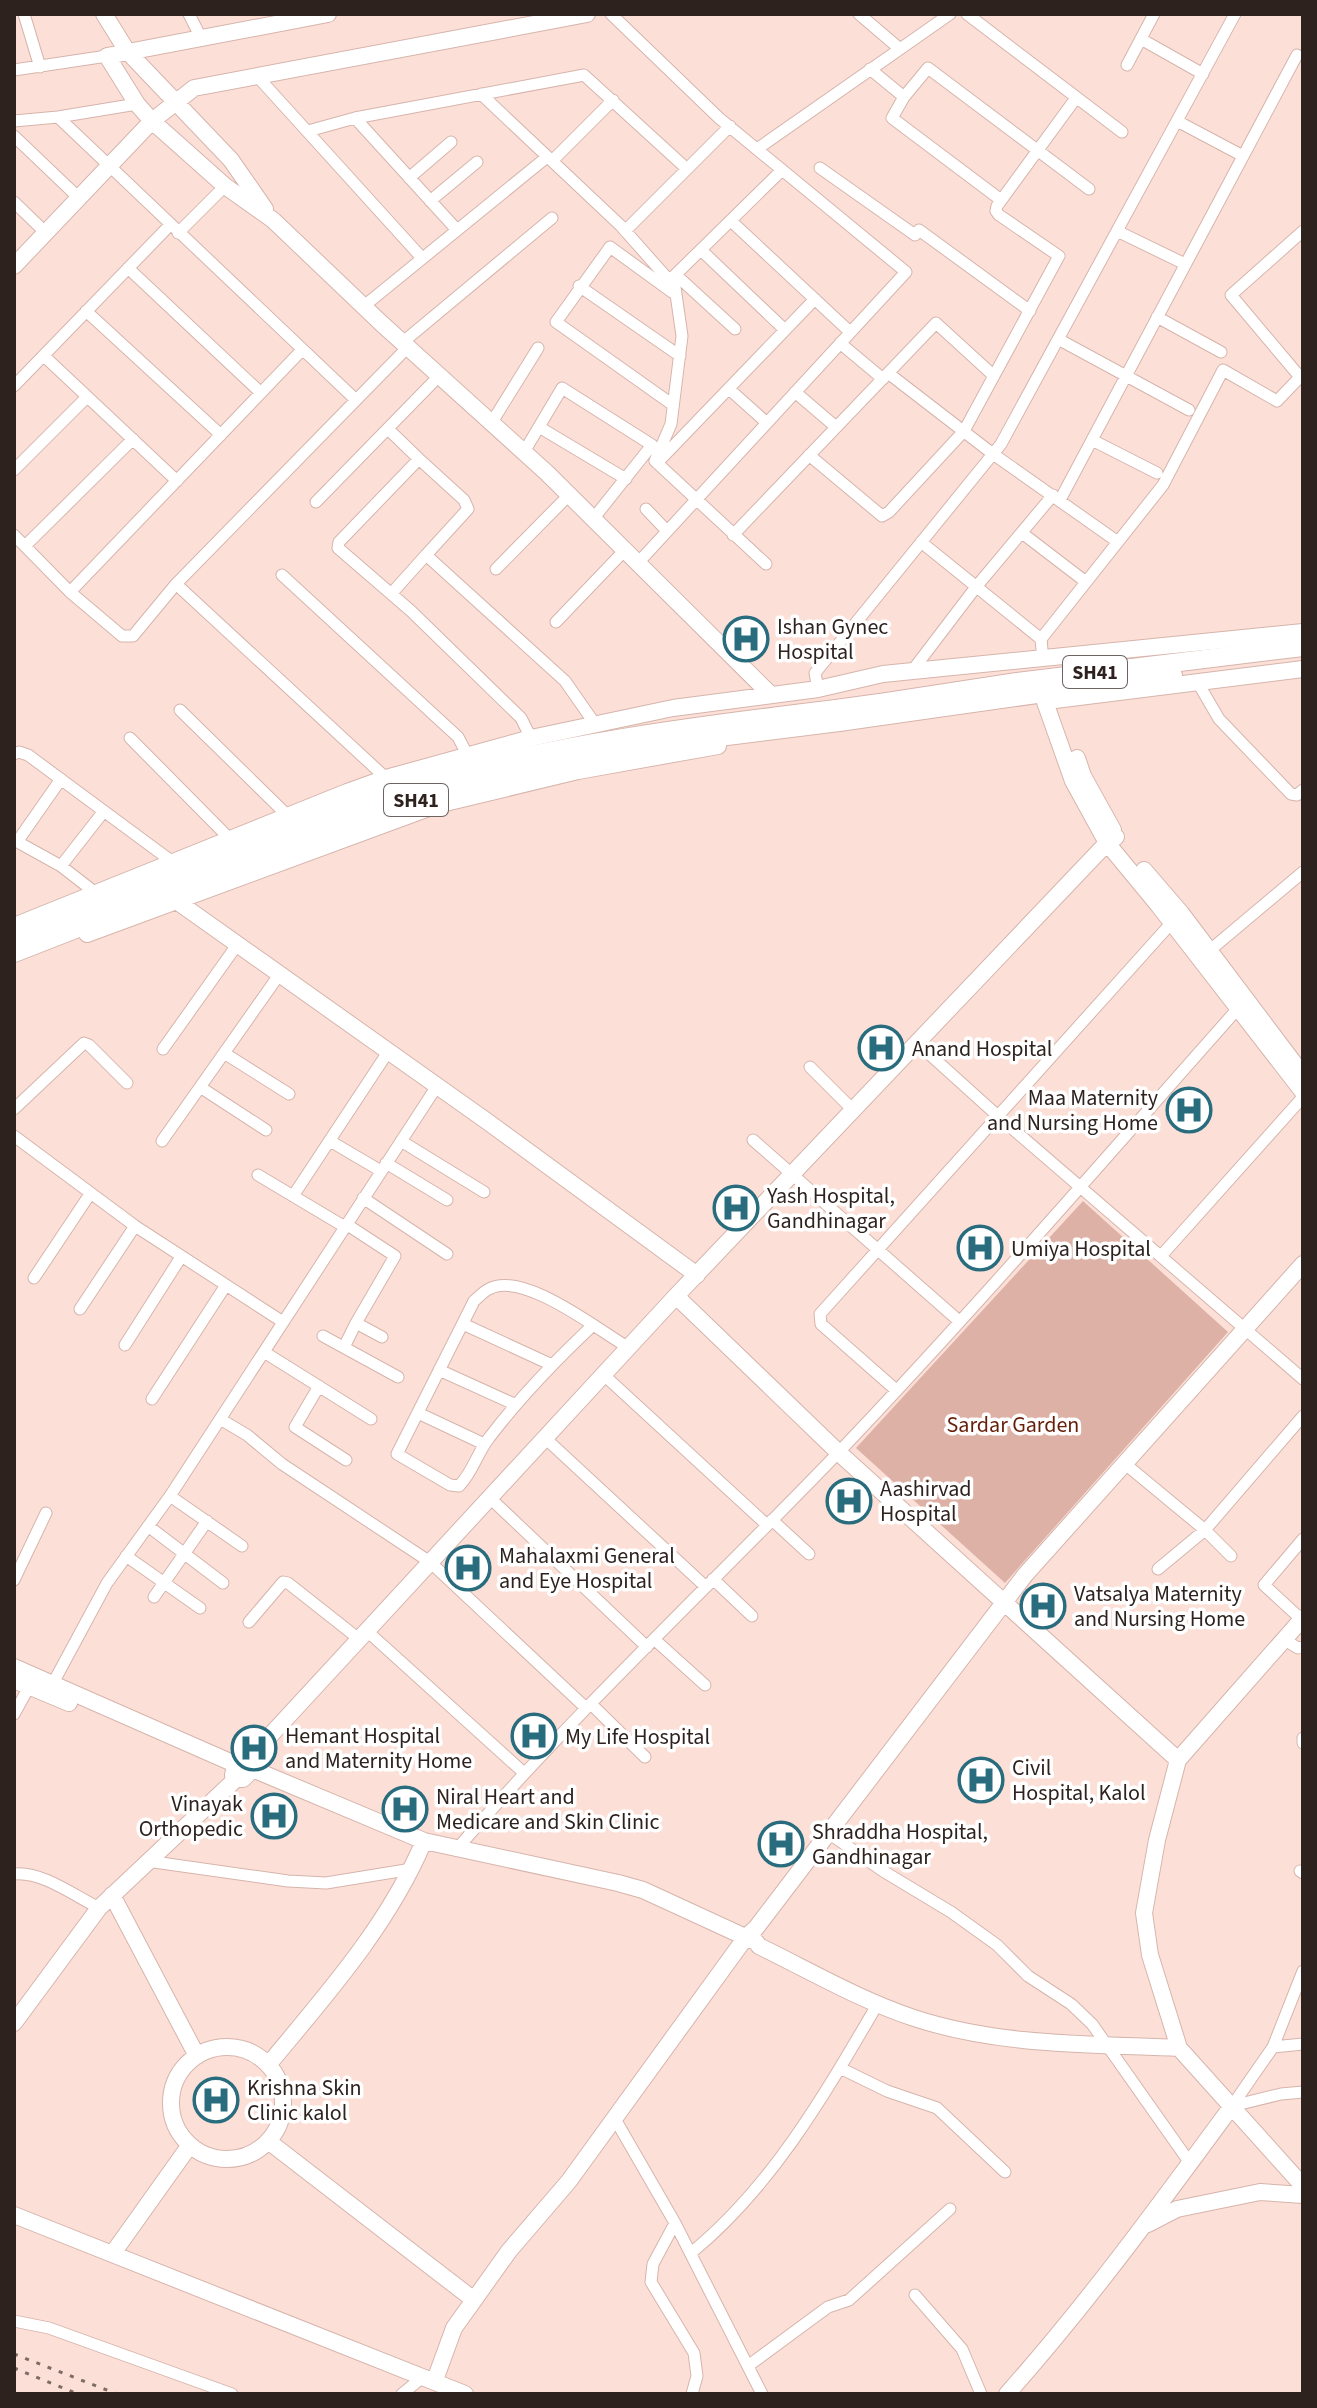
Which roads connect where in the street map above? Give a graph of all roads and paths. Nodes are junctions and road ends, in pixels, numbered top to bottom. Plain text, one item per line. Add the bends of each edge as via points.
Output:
1 (24, 14) edge
2 (104, 14) edge
3 (189, 14) edge
4 (328, 14) edge
5 (587, 14) edge
6 (611, 14) edge
7 (859, 14) edge
8 (967, 14) edge
9 (1154, 14) edge
10 (1235, 14) edge
11 (942, 16) edge
12 (268, 19) edge
13 (201, 38) junction
14 (1141, 39) junction
15 (900, 49) junction
16 (127, 51) junction
17 (1297, 55) dead end
18 (107, 56) junction
19 (1127, 65) dead end
20 (40, 67) junction
21 (870, 69) junction
22 (14, 70) edge
23 (1203, 74) junction
24 (257, 76) junction
25 (481, 94) junction
26 (904, 97) junction
27 (1076, 98) junction
28 (613, 100) junction
29 (177, 101) junction
30 (137, 104) junction
31 (58, 117) junction
32 (355, 118) junction
33 (14, 121) edge
34 (152, 121) junction
35 (1177, 121) junction
36 (730, 126) junction
37 (308, 131) junction
38 (1122, 132) dead end
39 (14, 136) edge
40 (451, 142) dead end
41 (757, 149) junction
42 (1036, 152) junction
43 (1243, 156) junction
44 (550, 159) junction
45 (477, 162) dead end
46 (110, 168) junction
47 (820, 168) dead end
48 (687, 169) junction
49 (782, 170) junction
50 (409, 178) junction
51 (225, 186) junction
52 (1089, 189) dead end
53 (80, 199) junction
54 (1001, 200) junction
55 (430, 201) junction
56 (14, 202) edge
57 (552, 218) dead end
58 (273, 220) junction
59 (731, 221) junction
60 (174, 229) junction
61 (457, 230) junction
62 (625, 231) junction
63 (1117, 231) junction
64 (1303, 231) edge
65 (46, 233) junction
66 (701, 250) junction
67 (422, 258) junction
68 (1185, 264) junction
69 (14, 266) edge
70 (128, 268) junction
71 (673, 278) junction
72 (579, 286) junction
73 (676, 295) junction
74 (815, 299) junction
75 (364, 306) junction
76 (86, 311) junction
77 (1030, 311) junction
78 (1157, 317) junction
79 (735, 329) dead end
80 (785, 330) junction
81 (850, 332) junction
82 (1058, 339) junction
83 (840, 343) junction
84 (406, 345) junction
85 (538, 348) dead end
86 (302, 350) junction
87 (1221, 352) dead end
88 (44, 356) junction
89 (680, 356) junction
90 (440, 375) junction
91 (886, 376) junction
92 (994, 376) junction
93 (1126, 376) junction
94 (1302, 376) edge
95 (14, 386) edge
96 (729, 389) junction
97 (795, 392) junction
98 (261, 393) junction
99 (87, 397) junction
100 (356, 400) junction
101 (673, 405) junction
102 (1189, 410) dead end
103 (492, 422) junction
104 (767, 423) junction
105 (539, 427) junction
106 (836, 427) junction
107 (388, 429) junction
108 (964, 431) junction
109 (221, 435) junction
110 (133, 439) junction
111 (1092, 440) junction
112 (524, 452) junction
113 (993, 454) junction
114 (809, 455) junction
115 (419, 459) junction
116 (657, 463) junction
117 (14, 470) edge
118 (1157, 473) dead end
119 (626, 479) junction
120 (177, 481) junction
121 (569, 495) junction
122 (1056, 498) junction
123 (696, 500) junction
124 (316, 502) dead end
125 (646, 509) dead end
126 (593, 519) junction
127 (667, 531) junction
128 (1022, 533) junction
129 (14, 535) edge
130 (733, 535) junction
131 (921, 542) junction
132 (1118, 542) junction
133 (25, 546) junction
134 (624, 551) junction
135 (426, 555) junction
136 (637, 564) junction
137 (766, 564) dead end
138 (496, 569) dead end
139 (282, 575) dead end
140 (1086, 582) junction
141 (176, 584) junction
142 (976, 587) junction
143 (70, 592) junction
144 (391, 594) junction
145 (556, 622) dead end
146 (1303, 632) edge
147 (1041, 639) junction
148 (1303, 647) edge
149 (1303, 658) edge
150 (1043, 660) junction
151 (1303, 669) edge
152 (912, 671) junction
153 (859, 680) junction
154 (1198, 683) junction
155 (818, 689) junction
156 (770, 694) junction
157 (1050, 701) junction
158 (888, 708) junction
159 (180, 710) dead end
160 (837, 716) junction
161 (595, 724) junction
162 (866, 726) junction
163 (130, 738) dead end
164 (531, 738) junction
165 (14, 754) edge
166 (468, 756) junction
167 (386, 778) junction
168 (61, 779) junction
169 (1303, 790) edge
170 (104, 811) junction
171 (287, 815) junction
172 (230, 839) junction
173 (1112, 840) junction
174 (16, 841) edge
175 (174, 863) junction
176 (61, 866) junction
177 (1303, 872) edge
178 (97, 894) junction
179 (175, 900) junction
180 (1177, 918) junction
181 (14, 926) edge
182 (14, 936) edge
183 (237, 945) junction
184 (1209, 951) junction
185 (14, 953) edge
186 (14, 962) edge
187 (279, 975) junction
188 (1243, 1003) junction
189 (917, 1043) junction
190 (163, 1049) dead end
191 (388, 1052) junction
192 (224, 1053) junction
193 (810, 1067) dead end
194 (1303, 1075) edge
195 (127, 1083) dead end
196 (437, 1086) junction
197 (200, 1087) junction
198 (289, 1094) dead end
199 (1303, 1094) edge
200 (14, 1109) edge
201 (853, 1110) junction
202 (999, 1117) junction
203 (266, 1130) dead end
204 (14, 1136) edge
205 (753, 1140) dead end
206 (162, 1141) dead end
207 (330, 1141) junction
208 (401, 1141) junction
209 (384, 1167) junction
210 (793, 1174) junction
211 (258, 1175) dead end
212 (1080, 1186) junction
213 (484, 1192) dead end
214 (90, 1194) junction
215 (293, 1196) junction
216 (363, 1198) junction
217 (447, 1200) dead end
218 (135, 1226) junction
219 (346, 1226) junction
220 (878, 1250) junction
221 (447, 1254) dead end
222 (1161, 1256) junction
223 (181, 1257) junction
224 (1303, 1264) edge
225 (697, 1275) junction
226 (34, 1278) dead end
227 (226, 1285) junction
228 (676, 1296) junction
229 (80, 1309) dead end
230 (959, 1321) junction
231 (283, 1322) junction
232 (356, 1323) junction
233 (463, 1324) junction
234 (592, 1326) junction
235 (1244, 1329) junction
236 (323, 1336) dead end
237 (382, 1337) dead end
238 (125, 1345) dead end
239 (344, 1347) junction
240 (629, 1348) junction
241 (264, 1352) junction
242 (552, 1365) junction
243 (439, 1370) junction
244 (605, 1376) junction
245 (398, 1377) dead end
246 (1303, 1379) edge
247 (319, 1386) junction
248 (896, 1390) junction
249 (152, 1399) dead end
250 (514, 1404) junction
251 (418, 1413) junction
252 (1303, 1416) edge
253 (220, 1419) junction
254 (371, 1419) dead end
255 (545, 1438) junction
256 (484, 1444) junction
257 (838, 1452) junction
258 (346, 1460) dead end
259 (1124, 1463) junction
260 (170, 1496) junction
261 (490, 1498) junction
262 (46, 1513) dead end
263 (207, 1521) junction
264 (769, 1522) junction
265 (148, 1526) junction
266 (1205, 1530) junction
267 (1303, 1539) edge
268 (242, 1546) dead end
269 (185, 1553) junction
270 (809, 1554) dead end
271 (126, 1556) junction
272 (1231, 1556) dead end
273 (430, 1562) junction
274 (1158, 1569) dead end
275 (14, 1580) edge
276 (223, 1583) dead end
277 (709, 1583) junction
278 (163, 1584) junction
279 (154, 1597) dead end
280 (1003, 1603) junction
281 (200, 1608) dead end
282 (752, 1616) dead end
283 (1302, 1618) edge
284 (249, 1622) dead end
285 (363, 1635) junction
286 (1283, 1639) junction
287 (650, 1643) junction
288 (1303, 1647) edge
289 (14, 1667) edge
290 (22, 1683) edge
291 (52, 1685) junction
292 (705, 1685) dead end
293 (588, 1706) junction
294 (14, 1714) edge
295 (645, 1757) dead end
296 (1178, 1760) junction
297 (240, 1772) junction
298 (523, 1772) junction
299 (830, 1834) junction
300 (423, 1845) junction
301 (456, 1850) junction
302 (147, 1861) junction
303 (412, 1869) junction
304 (14, 1874) edge
305 (112, 1895) junction
306 (99, 1908) junction
307 (751, 1940) junction
308 (1303, 1971) edge
309 (877, 2005) junction
310 (14, 2023) edge
311 (1105, 2044) junction
312 (1303, 2044) edge
313 (1273, 2047) junction
314 (1179, 2048) junction
315 (197, 2056) junction
316 (268, 2065) junction
317 (840, 2068) junction
318 (1303, 2092) edge
319 (1232, 2106) junction
320 (615, 2119) junction
321 (268, 2141) junction
322 (190, 2145) junction
323 (1190, 2163) junction
324 (1005, 2172) dead end
325 (1303, 2186) edge
326 (1303, 2195) edge
327 (950, 2209) dead end
328 (14, 2215) edge
329 (675, 2223) junction
330 (1143, 2227) junction
331 (113, 2253) junction
332 (691, 2253) junction
333 (915, 2295) dead end
334 (474, 2300) junction
335 (14, 2321) edge
336 (748, 2366) junction
337 (429, 2378) junction
338 (232, 2394) edge
339 (402, 2394) edge
340 (465, 2394) edge
341 (692, 2394) edge
342 (762, 2394) edge
343 (981, 2394) edge
344 (1007, 2394) edge

1 - 20 street
2 - 16 street
3 - 13 street
4 - 12 street
5 - 24 street
6 - 36 street
7 - 15 street
8 - 27 street
9 - 14 street
10 - 23 street
11 - 15 street
12 - 13 street
13 - 16 street
14 - 19 street
14 - 23 street
15 - 21 street
16 - 18 street
16 - 29 street
17 - 43 street
18 - 20 street
18 - 30 street
20 - 22 street
21 - 26 street
21 - 41 street
23 - 35 street
24 - 29 street via 194,88
24 - 37 street
25 - 28 street via 584,75
25 - 32 street
25 - 44 street
26 - 42 street via 928,68
26 - 54 street via 892,118
27 - 38 street
27 - 42 street
28 - 44 street
28 - 48 street
29 - 34 street
29 - 58 street via 231,160
30 - 31 street
30 - 34 street
31 - 33 street
31 - 46 street
32 - 37 street
32 - 50 street
34 - 46 street
34 - 51 street
35 - 43 street
35 - 63 street
36 - 41 street
36 - 48 street
37 - 67 street
39 - 53 street
40 - 50 street
41 - 49 street
42 - 52 street
42 - 54 street
43 - 68 street
44 - 61 street
44 - 62 street
45 - 55 street
46 - 53 street
46 - 60 street
47 - 77 street via 915,235 919,230
48 - 62 street
49 - 59 street
49 - 81 street via 906,272
50 - 55 street
51 - 58 street
51 - 60 street
53 - 65 street
54 - 77 street via 999,215 1059,256
55 - 61 street
56 - 65 street
57 - 84 street
58 - 75 street
59 - 66 street
59 - 74 street
60 - 70 street
60 - 86 street
61 - 67 street
62 - 71 street
63 - 68 street
63 - 82 street
64 - 94 street via 1231,295
65 - 69 street
66 - 71 street
66 - 80 street
67 - 75 street
68 - 78 street
70 - 76 street
70 - 98 street
71 - 73 street
71 - 79 street
72 - 73 street via 610,247
72 - 89 street
72 - 101 street via 556,317 558,326
73 - 89 street
74 - 80 street
74 - 81 street
75 - 84 street
76 - 88 street
76 - 109 street
77 - 92 street
78 - 87 street
78 - 93 street
80 - 96 street
81 - 83 street
82 - 93 street
82 - 113 street
83 - 91 street
83 - 97 street
84 - 90 street
84 - 100 street
85 - 103 street
86 - 98 street
86 - 100 street
88 - 95 street
88 - 99 street
89 - 101 street
90 - 103 street
90 - 107 street
91 - 92 street via 936,323
91 - 106 street
91 - 108 street
92 - 108 street
93 - 102 street
93 - 111 street
94 - 132 street via 1277,401 1223,370 1163,485
96 - 104 street
96 - 116 street
97 - 104 street
97 - 106 street
98 - 109 street
99 - 110 street
99 - 117 street
100 - 141 street
101 - 116 street
103 - 112 street
104 - 123 street
105 - 112 street
105 - 119 street
105 - 119 street via 562,388 652,445
106 - 114 street
107 - 115 street
107 - 124 street
108 - 113 street
108 - 114 street via 882,516
109 - 120 street
110 - 120 street
110 - 133 street
111 - 118 street
111 - 122 street
112 - 121 street
113 - 122 street
113 - 131 street
114 - 130 street
115 - 135 street via 468,509
115 - 144 street via 337,546
116 - 123 street
119 - 126 street
120 - 143 street
121 - 126 street
121 - 138 street
122 - 128 street
122 - 132 street
123 - 127 street
123 - 130 street
125 - 127 street
126 - 134 street
127 - 136 street
128 - 140 street
128 - 142 street
129 - 133 street
130 - 137 street
131 - 142 street
131 - 155 street via 815,673
132 - 140 street
133 - 143 street
134 - 136 street
134 - 145 street
135 - 144 street
135 - 161 street via 565,681
136 - 156 street
139 - 166 street via 458,737
140 - 147 street
141 - 143 street via 127,637
141 - 167 street
142 - 147 street
142 - 152 street
144 - 164 street via 521,718
146 - 150 street
147 - 150 street
148 - 158 main road, SH41 via 1017,682
149 - 158 main road, SH41
150 - 152 street
151 - 154 street
152 - 153 street
153 - 155 street
153 - 162 street
154 - 157 street
154 - 169 street via 1219,719 1291,794
155 - 156 street
156 - 161 street
157 - 162 street
157 - 173 street
158 - 160 main road, SH41, bridge
159 - 171 street
160 - 182 main road, SH41 via 717,723 565,747 415,783 322,814
160 - 185 main road, SH41 via 574,761 436,794
161 - 164 street
162 - 179 street via 578,771 437,805
163 - 172 street
164 - 166 street
165 - 168 street via 28,755
166 - 167 street
167 - 171 street
168 - 170 street
168 - 174 street
170 - 175 street
170 - 176 street
171 - 172 street
172 - 175 street
173 - 180 street
173 - 189 street
174 - 176 street
175 - 178 street
176 - 178 street
177 - 184 street
178 - 181 street
179 - 183 street
179 - 186 street
180 - 184 street
180 - 188 street
180 - 202 street
183 - 187 street
183 - 190 street
184 - 188 street
187 - 191 street
187 - 192 street
188 - 194 street
188 - 199 street
188 - 212 street
189 - 201 street
189 - 202 street
191 - 196 street
191 - 207 street
192 - 197 street
192 - 198 street
193 - 201 street
195 - 200 street via 84,1043
196 - 208 street
196 - 225 street
197 - 203 street
197 - 206 street
199 - 222 street
201 - 210 street
202 - 212 street
202 - 220 street
204 - 214 street
205 - 210 street
207 - 209 street
207 - 215 street
208 - 209 street
208 - 213 street
209 - 216 street
209 - 217 street
210 - 220 street
210 - 225 street
211 - 215 street
212 - 222 street
212 - 230 street
214 - 218 street
214 - 226 street
215 - 219 street
216 - 219 street
216 - 221 street
218 - 223 street
218 - 229 street
219 - 231 street
219 - 232 street via 395,1256
220 - 230 street
220 - 248 street via 819,1319
222 - 235 street
223 - 227 street
223 - 238 street
224 - 235 street
225 - 228 street
227 - 231 street
227 - 249 street
228 - 240 street
228 - 257 street
230 - 248 street
231 - 241 street
232 - 237 street
232 - 239 street
233 - 234 street via 474,1301 489,1288 509,1284 537,1291
233 - 242 street
233 - 243 street
234 - 240 street
234 - 242 street
235 - 246 street
235 - 259 street
236 - 239 street
239 - 245 street
240 - 244 street
241 - 247 street
241 - 253 street
242 - 250 street
243 - 250 street
243 - 251 street
244 - 255 street
244 - 264 street
247 - 254 street
247 - 258 street via 295,1427
248 - 257 street
250 - 256 street
251 - 256 street
251 - 256 street via 397,1454 450,1485 459,1486 467,1478
252 - 266 street
253 - 260 street
253 - 273 street
255 - 261 street
255 - 277 street
257 - 264 street
257 - 280 street
259 - 266 street
259 - 280 street
260 - 263 street
260 - 265 street
261 - 273 street
261 - 287 street
262 - 275 street
263 - 268 street
263 - 269 street
264 - 270 street
264 - 277 street
265 - 269 street
265 - 271 street
266 - 272 street
266 - 274 street
267 - 283 street via 1264,1585
269 - 276 street
269 - 278 street
271 - 278 street
271 - 291 street
273 - 285 street
273 - 293 street
277 - 282 street
277 - 287 street
278 - 279 street
278 - 281 street
280 - 296 street
280 - 299 street
283 - 286 street
284 - 285 street via 283,1582
285 - 297 street
285 - 298 street
286 - 288 street
286 - 296 street
287 - 292 street
287 - 293 street
289 - 291 street
290 - 294 street
290 - 297 street
291 - 297 street
293 - 295 street
293 - 298 street
296 - 314 street via 1144,1913 1150,1955
297 - 300 street
297 - 302 street
298 - 301 street
299 - 307 street
299 - 311 street via 997,1945 1028,1976 1071,2004
300 - 301 street
300 - 303 street
300 - 307 street via 443,1856 628,1894
301 - 307 street via 630,1886
302 - 303 street via 326,1883
302 - 305 street
303 - 316 street via 369,1941
304 - 306 street via 36,1877
305 - 306 street
305 - 315 street
306 - 310 street
307 - 309 street
307 - 320 street
308 - 313 street
309 - 311 street via 968,2032
309 - 317 street
311 - 314 street
311 - 323 street
312 - 313 street
313 - 319 street
314 - 319 street
315 - 316 street via 234,2048
315 - 322 street via 183,2068 171,2104 174,2123
316 - 321 street via 283,2101
317 - 324 street via 942,2112
317 - 332 street via 765,2177
318 - 319 street
319 - 323 street
319 - 325 street
320 - 329 street
320 - 334 street
321 - 322 street via 234,2159 215,2158
321 - 334 street
322 - 331 street
323 - 330 street
326 - 330 street via 1260,2192 1177,2209
327 - 336 street via 849,2300 828,2307
328 - 331 street
329 - 332 street
329 - 341 street via 653,2264 651,2282 694,2353 697,2376
330 - 344 street
331 - 337 street
332 - 336 street
333 - 343 street via 962,2349
334 - 337 street
335 - 338 street via 49,2328
336 - 342 street
337 - 339 street
337 - 340 street

